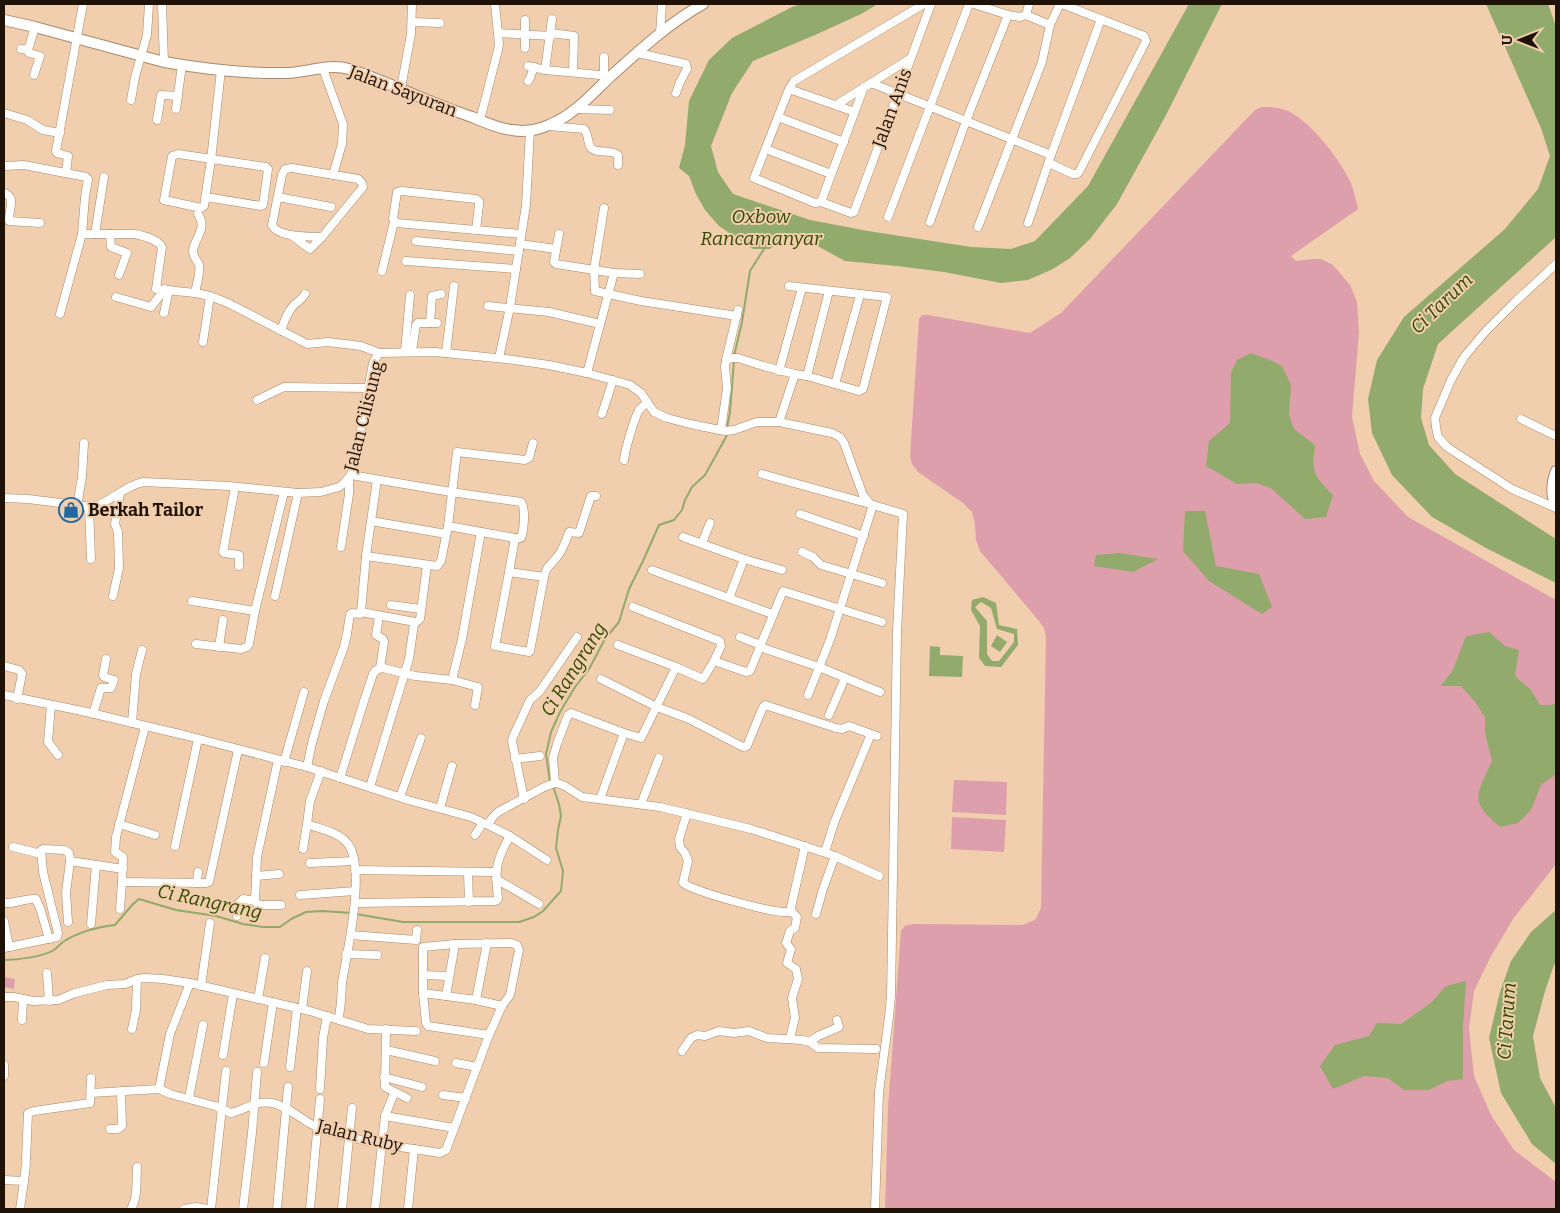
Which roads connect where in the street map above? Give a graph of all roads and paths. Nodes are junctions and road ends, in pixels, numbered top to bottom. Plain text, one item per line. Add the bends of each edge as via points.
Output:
1 (83, 4) edge
2 (149, 4) edge
3 (162, 4) edge
4 (412, 4) edge
5 (495, 4) edge
6 (662, 4) edge
7 (703, 4) edge
8 (924, 4) edge
9 (931, 4) edge
10 (969, 4) edge
11 (974, 4) edge
12 (1029, 4) edge
13 (1064, 4) edge
14 (1026, 15) junction
15 (1008, 16) junction
16 (552, 19) dead end
17 (1101, 19) junction
18 (4, 20) edge
19 (525, 20) dead end
20 (412, 22) junction
21 (440, 23) dead end
22 (1050, 25) junction
23 (35, 26) junction
24 (498, 33) junction
25 (525, 34) junction
26 (660, 34) junction
27 (551, 35) junction
28 (77, 39) junction
29 (525, 48) dead end
30 (638, 53) junction
31 (141, 56) junction
32 (604, 57) dead end
33 (911, 58) junction
34 (164, 62) junction
35 (182, 65) junction
36 (323, 68) junction
37 (220, 70) junction
38 (545, 70) junction
39 (573, 72) junction
40 (34, 75) dead end
41 (608, 76) junction
42 (528, 81) dead end
43 (868, 85) junction
44 (400, 88) junction
45 (788, 89) junction
46 (676, 93) dead end
47 (898, 94) junction
48 (178, 96) junction
49 (131, 100) dead end
50 (836, 105) junction
51 (931, 107) junction
52 (176, 109) dead end
53 (577, 109) junction
54 (610, 110) dead end
55 (855, 112) junction
56 (4, 113) edge
57 (778, 117) junction
58 (157, 120) dead end
59 (480, 120) junction
60 (966, 121) junction
61 (548, 126) junction
62 (530, 130) junction
63 (60, 133) junction
64 (1011, 139) junction
65 (844, 142) junction
66 (766, 149) junction
67 (1050, 159) junction
68 (211, 160) junction
69 (618, 165) dead end
70 (4, 166) edge
71 (66, 173) junction
72 (832, 174) junction
73 (333, 175) junction
74 (104, 178) dead end
75 (4, 192) edge
76 (206, 197) junction
77 (278, 197) junction
78 (821, 202) junction
79 (331, 207) dead end
80 (604, 208) dead end
81 (198, 214) dead end
82 (888, 217) dead end
83 (40, 222) dead end
84 (394, 222) junction
85 (930, 222) dead end
86 (1028, 223) dead end
87 (978, 227) dead end
88 (476, 230) junction
89 (82, 234) junction
90 (96, 234) junction
91 (110, 234) junction
92 (521, 234) junction
93 (559, 234) dead end
94 (291, 235) junction
95 (322, 237) junction
96 (416, 241) dead end
97 (520, 248) junction
98 (556, 249) junction
99 (406, 261) dead end
100 (1556, 264) edge
101 (516, 269) junction
102 (594, 270) junction
103 (382, 271) dead end
104 (614, 273) junction
105 (640, 274) dead end
106 (119, 275) dead end
107 (454, 286) dead end
108 (789, 286) dead end
109 (802, 288) junction
110 (167, 290) junction
111 (829, 291) junction
112 (195, 293) junction
113 (305, 294) dead end
114 (441, 294) dead end
115 (608, 294) junction
116 (410, 295) dead end
117 (860, 295) junction
118 (210, 296) junction
119 (116, 297) dead end
120 (488, 306) dead end
121 (510, 307) junction
122 (164, 313) dead end
123 (60, 314) dead end
124 (600, 324) junction
125 (281, 331) junction
126 (203, 342) dead end
127 (408, 351) junction
128 (379, 353) junction
129 (446, 353) junction
130 (499, 358) junction
131 (732, 358) junction
132 (779, 370) junction
133 (588, 373) junction
134 (795, 374) junction
135 (807, 376) junction
136 (613, 380) junction
137 (835, 384) junction
138 (368, 388) junction
139 (258, 400) dead end
140 (648, 403) junction
141 (602, 414) dead end
142 (1521, 419) dead end
143 (779, 422) junction
144 (723, 431) junction
145 (1556, 436) edge
146 (533, 442) dead end
147 (84, 443) dead end
148 (624, 460) dead end
149 (1556, 471) edge
150 (762, 474) dead end
151 (350, 477) junction
152 (377, 480) junction
153 (235, 487) junction
154 (284, 492) junction
155 (451, 492) junction
156 (120, 493) junction
157 (298, 493) junction
158 (596, 496) dead end
159 (4, 498) edge
160 (872, 504) junction
161 (77, 506) junction
162 (1556, 506) edge
163 (89, 507) junction
164 (800, 514) dead end
165 (371, 521) junction
166 (710, 522) dead end
167 (447, 530) junction
168 (481, 532) junction
169 (864, 536) junction
170 (683, 537) dead end
171 (515, 538) junction
172 (702, 543) junction
173 (341, 547) dead end
174 (802, 552) dead end
175 (366, 556) junction
176 (91, 558) dead end
177 (744, 559) junction
178 (427, 565) junction
179 (239, 566) dead end
180 (652, 570) dead end
181 (782, 570) dead end
182 (509, 572) junction
183 (852, 574) junction
184 (544, 577) junction
185 (882, 583) dead end
186 (113, 596) dead end
187 (275, 596) dead end
188 (729, 598) junction
189 (192, 601) dead end
190 (391, 605) dead end
191 (633, 607) dead end
192 (840, 608) junction
193 (421, 609) junction
194 (255, 611) junction
195 (361, 612) junction
196 (772, 614) junction
197 (379, 616) junction
198 (223, 620) dead end
199 (415, 622) junction
200 (882, 622) dead end
201 (578, 637) dead end
202 (740, 637) dead end
203 (196, 644) dead end
204 (486, 644) dead end
205 (618, 645) dead end
206 (496, 646) junction
207 (760, 646) junction
208 (219, 647) junction
209 (142, 650) dead end
210 (106, 659) dead end
211 (714, 661) junction
212 (4, 666) edge
213 (676, 667) junction
214 (819, 667) junction
215 (380, 668) junction
216 (404, 674) junction
217 (845, 678) junction
218 (452, 680) junction
219 (601, 680) dead end
220 (304, 692) dead end
221 (880, 692) dead end
222 (4, 695) edge
223 (808, 695) dead end
224 (17, 699) junction
225 (475, 704) dead end
226 (51, 705) junction
227 (657, 707) junction
228 (93, 714) junction
229 (828, 715) dead end
230 (132, 723) junction
231 (145, 727) junction
232 (624, 733) junction
233 (421, 738) dead end
234 (198, 739) junction
235 (238, 750) junction
236 (58, 755) dead end
237 (540, 756) dead end
238 (659, 758) dead end
239 (515, 759) junction
240 (281, 761) junction
241 (452, 766) dead end
242 (308, 767) junction
243 (321, 771) junction
244 (340, 778) junction
245 (550, 785) junction
246 (370, 787) junction
247 (400, 797) junction
248 (524, 799) junction
249 (600, 799) junction
250 (642, 804) junction
251 (440, 808) junction
252 (687, 814) junction
253 (119, 824) junction
254 (307, 824) junction
255 (486, 824) junction
256 (155, 835) dead end
257 (475, 835) dead end
258 (510, 836) junction
259 (175, 846) dead end
260 (805, 846) junction
261 (14, 847) dead end
262 (303, 849) dead end
263 (825, 852) junction
264 (41, 854) junction
265 (353, 856) junction
266 (835, 856) junction
267 (547, 860) dead end
268 (70, 861) junction
269 (310, 863) dead end
270 (96, 865) junction
271 (123, 869) junction
272 (355, 870) junction
273 (198, 872) dead end
274 (468, 872) junction
275 (279, 874) dead end
276 (256, 876) junction
277 (496, 876) junction
278 (879, 876) dead end
279 (122, 882) junction
280 (197, 883) junction
281 (355, 891) junction
282 (300, 895) dead end
283 (256, 901) junction
284 (469, 902) junction
285 (4, 903) edge
286 (539, 904) dead end
287 (281, 905) dead end
288 (355, 906) junction
289 (120, 909) dead end
290 (792, 912) junction
291 (816, 914) dead end
292 (237, 916) dead end
293 (4, 921) edge
294 (68, 922) dead end
295 (210, 923) dead end
296 (91, 924) dead end
297 (417, 930) dead end
298 (351, 935) junction
299 (49, 939) junction
300 (455, 944) junction
301 (487, 944) junction
302 (6, 947) edge
303 (346, 954) junction
304 (377, 955) dead end
305 (265, 958) dead end
306 (307, 971) dead end
307 (47, 973) dead end
308 (423, 975) junction
309 (448, 976) junction
310 (138, 979) junction
311 (190, 983) junction
312 (201, 986) junction
313 (424, 993) junction
314 (233, 994) junction
315 (446, 996) junction
316 (4, 997) edge
317 (23, 999) junction
318 (258, 999) junction
319 (476, 1000) junction
320 (49, 1001) junction
321 (273, 1002) junction
322 (502, 1006) junction
323 (299, 1008) junction
324 (327, 1016) junction
325 (339, 1019) junction
326 (22, 1020) dead end
327 (837, 1020) dead end
328 (203, 1025) dead end
329 (132, 1029) dead end
330 (386, 1029) junction
331 (416, 1031) dead end
332 (489, 1035) junction
333 (790, 1038) junction
334 (810, 1042) junction
335 (876, 1049) dead end
336 (386, 1050) junction
337 (682, 1051) dead end
338 (223, 1055) dead end
339 (435, 1061) dead end
340 (264, 1063) dead end
341 (456, 1063) dead end
342 (4, 1065) edge
343 (290, 1067) dead end
344 (477, 1067) junction
345 (226, 1071) dead end
346 (256, 1072) dead end
347 (4, 1076) edge
348 (384, 1077) junction
349 (91, 1078) dead end
350 (288, 1087) dead end
351 (422, 1087) dead end
352 (159, 1089) junction
353 (320, 1089) dead end
354 (121, 1091) junction
355 (91, 1093) junction
356 (443, 1095) dead end
357 (393, 1096) dead end
358 (189, 1098) junction
359 (406, 1098) dead end
360 (466, 1098) junction
361 (320, 1099) dead end
362 (254, 1105) junction
363 (352, 1108) dead end
364 (286, 1109) junction
365 (223, 1110) junction
366 (385, 1116) junction
367 (318, 1128) junction
368 (454, 1128) junction
369 (110, 1129) dead end
370 (350, 1137) junction
371 (381, 1145) junction
372 (414, 1149) junction
373 (137, 1168) dead end
374 (4, 1180) edge
375 (24, 1181) junction
376 (20, 1209) edge
377 (131, 1209) edge
378 (184, 1209) edge
379 (207, 1209) edge
380 (211, 1209) edge
381 (243, 1209) edge
382 (277, 1209) edge
383 (310, 1209) edge
384 (342, 1209) edge
385 (375, 1209) edge
386 (408, 1209) edge
387 (875, 1209) edge

1 - 28 street
2 - 31 street via 147,35
3 - 34 street
4 - 20 street
5 - 24 street
6 - 26 street
7 - 26 street, Jalan Sayuran
8 - 45 street via 794,81
9 - 33 street, Jalan Anis
10 - 51 street
11 - 15 street
12 - 14 street
13 - 17 street
13 - 22 street
14 - 15 street
14 - 22 street
15 - 60 street
16 - 27 street
17 - 67 street
17 - 67 street via 1144,36 1146,41 1079,172 1073,174
18 - 23 street, Jalan Sayuran
19 - 25 street
20 - 21 street
20 - 44 street
22 - 64 street via 1042,62
23 - 28 street, Jalan Sayuran
23 - 40 street via 25,50 40,56
24 - 25 street
24 - 59 street via 498,55
25 - 27 street
25 - 29 street
26 - 30 street, Jalan Sayuran
27 - 38 street
27 - 39 street via 573,35
28 - 31 street, Jalan Sayuran
28 - 63 street
30 - 41 street, Jalan Sayuran
30 - 46 street via 686,64 687,69
31 - 34 street, Jalan Sayuran
31 - 49 street
32 - 41 street
33 - 43 street
33 - 47 street, Jalan Anis
34 - 35 street, Jalan Sayuran
35 - 37 street, Jalan Sayuran
35 - 48 street
36 - 37 street, Jalan Sayuran via 287,74
36 - 44 street, Jalan Sayuran via 347,69
36 - 73 street via 343,124 342,144
37 - 68 street
38 - 39 street
38 - 42 street via 531,66
39 - 41 street
41 - 53 street, Jalan Sayuran
43 - 47 street
43 - 50 street
43 - 55 street
44 - 59 street, Jalan Sayuran
45 - 50 street
45 - 57 street
47 - 51 street
47 - 78 street, Jalan Anis via 854,212
48 - 52 street
48 - 58 street via 161,95
50 - 55 street
51 - 60 street
51 - 82 street
53 - 54 street
53 - 61 street, Jalan Sayuran
55 - 65 street
56 - 63 street via 27,120 43,130
57 - 65 street
57 - 66 street
59 - 62 street, Jalan Sayuran via 509,130
60 - 64 street
60 - 85 street
61 - 62 street, Jalan Sayuran
61 - 69 street via 584,129 591,148 614,152 618,155
62 - 92 street
63 - 71 street via 56,151 68,156
64 - 67 street
64 - 87 street
65 - 72 street
66 - 72 street
66 - 78 street via 754,178 815,203
67 - 86 street
68 - 76 street
68 - 76 street via 178,154 172,156 164,201 201,208
68 - 76 street via 268,169 261,206
70 - 71 street
71 - 89 street via 88,178
72 - 78 street
73 - 77 street via 292,168 284,170
73 - 95 street via 358,179 363,187
74 - 90 street
75 - 83 street via 11,198 9,221
77 - 79 street
77 - 94 street via 272,225 274,229
80 - 102 street
81 - 112 street via 200,235 194,244 193,254 199,268
84 - 88 street
84 - 88 street via 398,192 402,191 476,199 479,201
84 - 103 street
88 - 92 street
89 - 90 street
89 - 123 street
90 - 91 street
91 - 106 street via 111,247 127,253
91 - 110 street via 135,234 160,244 155,288
92 - 97 street
93 - 98 street
94 - 95 street
94 - 95 street via 310,250
96 - 97 street
97 - 98 street
97 - 101 street
98 - 102 street via 556,264
99 - 101 street
100 - 162 street via 1485,332 1464,357 1435,418 1438,437 1447,448 1512,489
101 - 121 street
102 - 104 street
102 - 115 street via 595,291
104 - 105 street
104 - 115 street
107 - 129 street
108 - 109 street
109 - 111 street
109 - 132 street
110 - 112 street
110 - 119 street via 151,307
110 - 122 street
111 - 117 street
111 - 135 street
112 - 118 street
113 - 125 street via 287,314
114 - 127 street via 432,296 433,323 415,326
115 - 124 street
115 - 131 street via 738,313
116 - 127 street
117 - 137 street
117 - 137 street via 887,298 863,389 859,391
118 - 125 street
118 - 126 street
120 - 121 street
121 - 124 street via 550,312
121 - 130 street
124 - 133 street
125 - 128 street via 307,344 328,342 361,346
127 - 128 street, Jalan Cilisung
127 - 129 street, Jalan Cilisung
128 - 138 street, Jalan Cilisung via 373,362
129 - 130 street, Jalan Cilisung
130 - 133 street, Jalan Cilisung
131 - 132 street
131 - 144 street via 725,368 727,388
132 - 134 street
133 - 136 street, Jalan Cilisung
134 - 135 street
134 - 143 street
135 - 137 street
136 - 140 street, Jalan Cilisung via 637,389
136 - 141 street
138 - 139 street via 284,387
138 - 151 street, Jalan Cilisung
140 - 144 street, Jalan Cilisung via 654,412 668,418
140 - 148 street via 640,408 636,417
142 - 145 street
143 - 144 street, Jalan Cilisung via 757,422
143 - 160 street, Jalan Cilisung via 840,437 863,495
146 - 155 street via 529,458 525,460 457,452
147 - 161 street
149 - 162 street via 1552,491
150 - 160 street
151 - 152 street
151 - 157 street, Jalan Cilisung via 339,487 328,491
151 - 173 street
152 - 155 street
152 - 165 street
153 - 154 street, Jalan Cilisung
153 - 156 street, Jalan Cilisung via 143,482
153 - 179 street via 223,552 239,555
154 - 157 street, Jalan Cilisung
154 - 194 street
155 - 167 street
155 - 171 street via 521,502 524,506 523,529 521,537
156 - 163 street, Jalan Cilisung via 100,505
156 - 186 street via 115,524 119,568
157 - 187 street
158 - 184 street via 591,496 579,533 569,532 556,557 547,566
159 - 161 street, Jalan Cilisung
160 - 169 street
160 - 387 street via 903,514 897,632 891,996 879,1092
161 - 163 street, Jalan Cilisung
163 - 176 street
164 - 169 street
165 - 167 street
165 - 175 street
166 - 172 street
167 - 168 street
167 - 178 street via 440,563 437,566
168 - 171 street
168 - 218 street
169 - 183 street
170 - 172 street
171 - 182 street
172 - 177 street
174 - 183 street via 813,556 821,565
175 - 178 street
175 - 195 street
177 - 181 street
177 - 188 street
178 - 193 street
180 - 188 street
182 - 184 street
182 - 206 street
183 - 185 street
183 - 192 street
184 - 206 street via 530,651
188 - 196 street
189 - 194 street
190 - 193 street
191 - 211 street via 720,642
192 - 196 street via 783,590
192 - 200 street
192 - 214 street
193 - 199 street via 420,619
194 - 208 street via 248,647
195 - 197 street
195 - 242 street via 350,614 344,647 324,701
196 - 207 street
197 - 199 street
197 - 215 street via 376,635 384,642
198 - 208 street
199 - 216 street
201 - 239 street via 530,700 512,741
202 - 207 street
203 - 208 street
204 - 206 street
205 - 213 street
207 - 211 street via 748,672
207 - 214 street
209 - 230 street
210 - 228 street via 103,675 114,680 113,687 101,688
211 - 213 street via 703,680
212 - 224 street via 22,674
213 - 227 street
214 - 217 street
214 - 223 street
215 - 216 street
215 - 244 street via 373,674
216 - 218 street
216 - 246 street
217 - 221 street
217 - 229 street
218 - 225 street via 478,687
219 - 227 street
220 - 240 street
222 - 224 street
224 - 226 street
226 - 228 street
226 - 236 street via 48,742
227 - 232 street via 642,737
227 - 263 street via 744,747 762,706 766,704 836,728 849,726 874,735 834,823
228 - 230 street
230 - 231 street
231 - 234 street
231 - 253 street
232 - 245 street via 569,714 556,744
232 - 249 street
233 - 247 street
234 - 235 street
234 - 259 street
235 - 240 street
235 - 280 street via 210,881
237 - 239 street
238 - 250 street
239 - 248 street
240 - 242 street
240 - 276 street via 257,858
241 - 251 street
242 - 243 street
243 - 244 street
243 - 254 street via 310,801
244 - 246 street
245 - 248 street
245 - 249 street via 565,786 582,797
246 - 247 street
247 - 251 street
248 - 255 street via 498,812
249 - 250 street
250 - 252 street
251 - 255 street
252 - 260 street
252 - 290 street via 679,839 688,861 683,883 760,908
253 - 256 street
253 - 271 street via 115,852 124,857
254 - 262 street
254 - 265 street via 338,835 347,843
255 - 257 street
255 - 258 street
258 - 267 street
258 - 277 street via 499,858
260 - 263 street
260 - 290 street
261 - 264 street
263 - 266 street
264 - 268 street via 43,849 65,850
264 - 299 street via 58,932 56,938
265 - 269 street
265 - 272 street
266 - 278 street
266 - 291 street
268 - 270 street
268 - 294 street via 66,893
270 - 271 street
270 - 296 street
271 - 279 street
272 - 274 street
272 - 281 street
273 - 280 street
274 - 277 street
274 - 284 street
275 - 276 street
276 - 283 street
277 - 284 street via 497,901
277 - 286 street
279 - 280 street
279 - 289 street
281 - 282 street
281 - 288 street
283 - 287 street via 258,905
283 - 292 street via 241,901
284 - 288 street
285 - 299 street via 36,899
288 - 298 street
290 - 333 street via 797,917 795,928 790,931 786,942 790,949 787,962 797,970 798,978 792,998 794,1018
293 - 302 street
295 - 312 street
297 - 298 street via 416,940
298 - 303 street
299 - 302 street
300 - 301 street
300 - 308 street via 423,946
300 - 309 street
301 - 319 street
301 - 322 street via 512,943 518,948 510,995
303 - 304 street
303 - 325 street
305 - 318 street
306 - 323 street
307 - 320 street
308 - 309 street
308 - 313 street
309 - 315 street
310 - 311 street
310 - 320 street
310 - 329 street
311 - 312 street
311 - 352 street via 171,1029
312 - 314 street
313 - 315 street
313 - 332 street via 428,1026
314 - 318 street
314 - 338 street
315 - 319 street
316 - 317 street
317 - 320 street
317 - 326 street
318 - 321 street
319 - 322 street
321 - 323 street
321 - 340 street
322 - 332 street
323 - 324 street
323 - 343 street
324 - 325 street
324 - 353 street
325 - 330 street via 363,1028
327 - 334 street via 839,1027
328 - 358 street
330 - 331 street
330 - 336 street
332 - 344 street
333 - 334 street
333 - 337 street via 767,1038 749,1031 719,1031 694,1036
334 - 335 street via 818,1048
336 - 339 street
336 - 348 street
341 - 344 street
342 - 347 street
344 - 360 street
345 - 365 street
346 - 362 street
348 - 351 street
348 - 359 street via 385,1088
349 - 355 street
350 - 364 street
352 - 354 street
352 - 358 street
354 - 355 street
354 - 369 street via 122,1126
355 - 375 street via 88,1104 28,1113
356 - 360 street
357 - 366 street
358 - 365 street
360 - 368 street
361 - 367 street
362 - 364 street, Jalan Ruby via 271,1103
362 - 365 street, Jalan Ruby via 231,1113
362 - 381 street
363 - 370 street
364 - 367 street, Jalan Ruby
364 - 382 street
365 - 380 street
366 - 368 street
366 - 371 street
367 - 370 street, Jalan Ruby
367 - 383 street
368 - 372 street, Jalan Ruby via 444,1152
370 - 371 street, Jalan Ruby
370 - 384 street
371 - 372 street, Jalan Ruby
371 - 385 street
372 - 386 street
373 - 377 street via 136,1196
374 - 375 street
375 - 376 street
378 - 379 street

